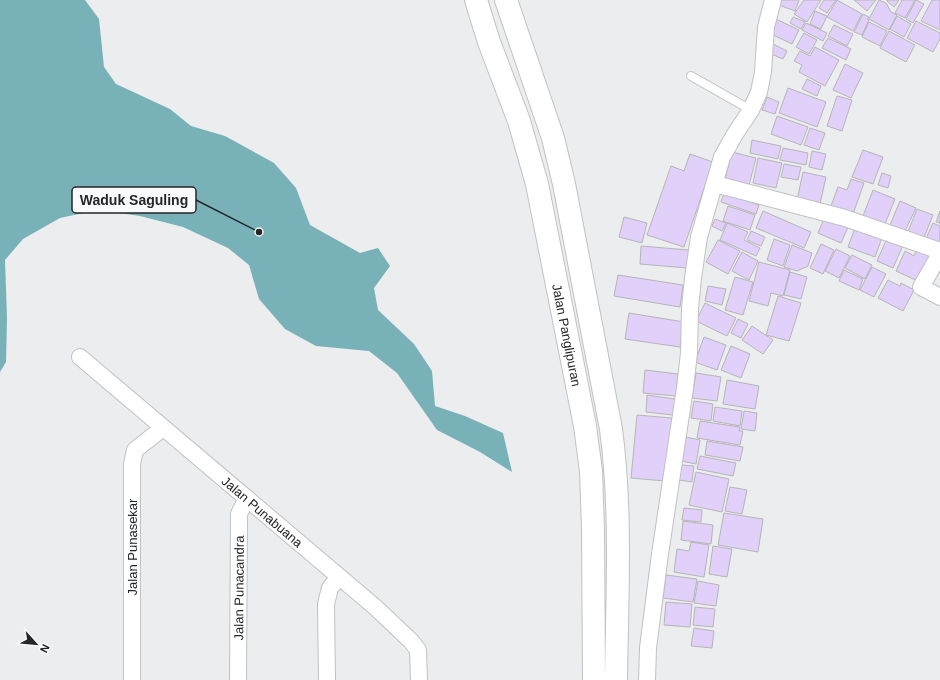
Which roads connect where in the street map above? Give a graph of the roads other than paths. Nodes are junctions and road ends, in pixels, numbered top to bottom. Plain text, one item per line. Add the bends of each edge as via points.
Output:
1 (476, 0) edge
2 (506, 0) edge
3 (773, 0) edge
4 (691, 76) dead end
5 (751, 110) junction
6 (714, 184) junction
7 (940, 251) edge
8 (940, 254) edge
9 (940, 296) edge
10 (80, 357) dead end
11 (163, 428) junction
12 (247, 498) junction
13 (339, 577) junction
14 (132, 680) edge
15 (238, 680) edge
16 (327, 680) edge
17 (419, 680) edge
18 (594, 680) edge
19 (616, 680) edge
20 (647, 680) edge

1 - 18 main road, Jalan Panglipuran via 537,184 585,426 593,529
2 - 19 main road, Jalan Panglipuran via 553,138 611,429 618,538
3 - 5 street via 766,27 763,72 759,92
4 - 5 lane
5 - 6 street via 722,157
6 - 7 street via 845,218
6 - 20 street via 700,237 693,278 685,388 660,554 648,648
8 - 9 street via 921,287
10 - 11 street, Jalan Punabuana
11 - 12 street, Jalan Punabuana
11 - 14 street, Jalan Punasekar via 135,450 132,464
12 - 13 street, Jalan Punabuana
12 - 15 street, Jalan Punacandra via 239,514
13 - 16 street via 330,588 326,604
13 - 17 street, Jalan Punabuana via 411,640 418,650

